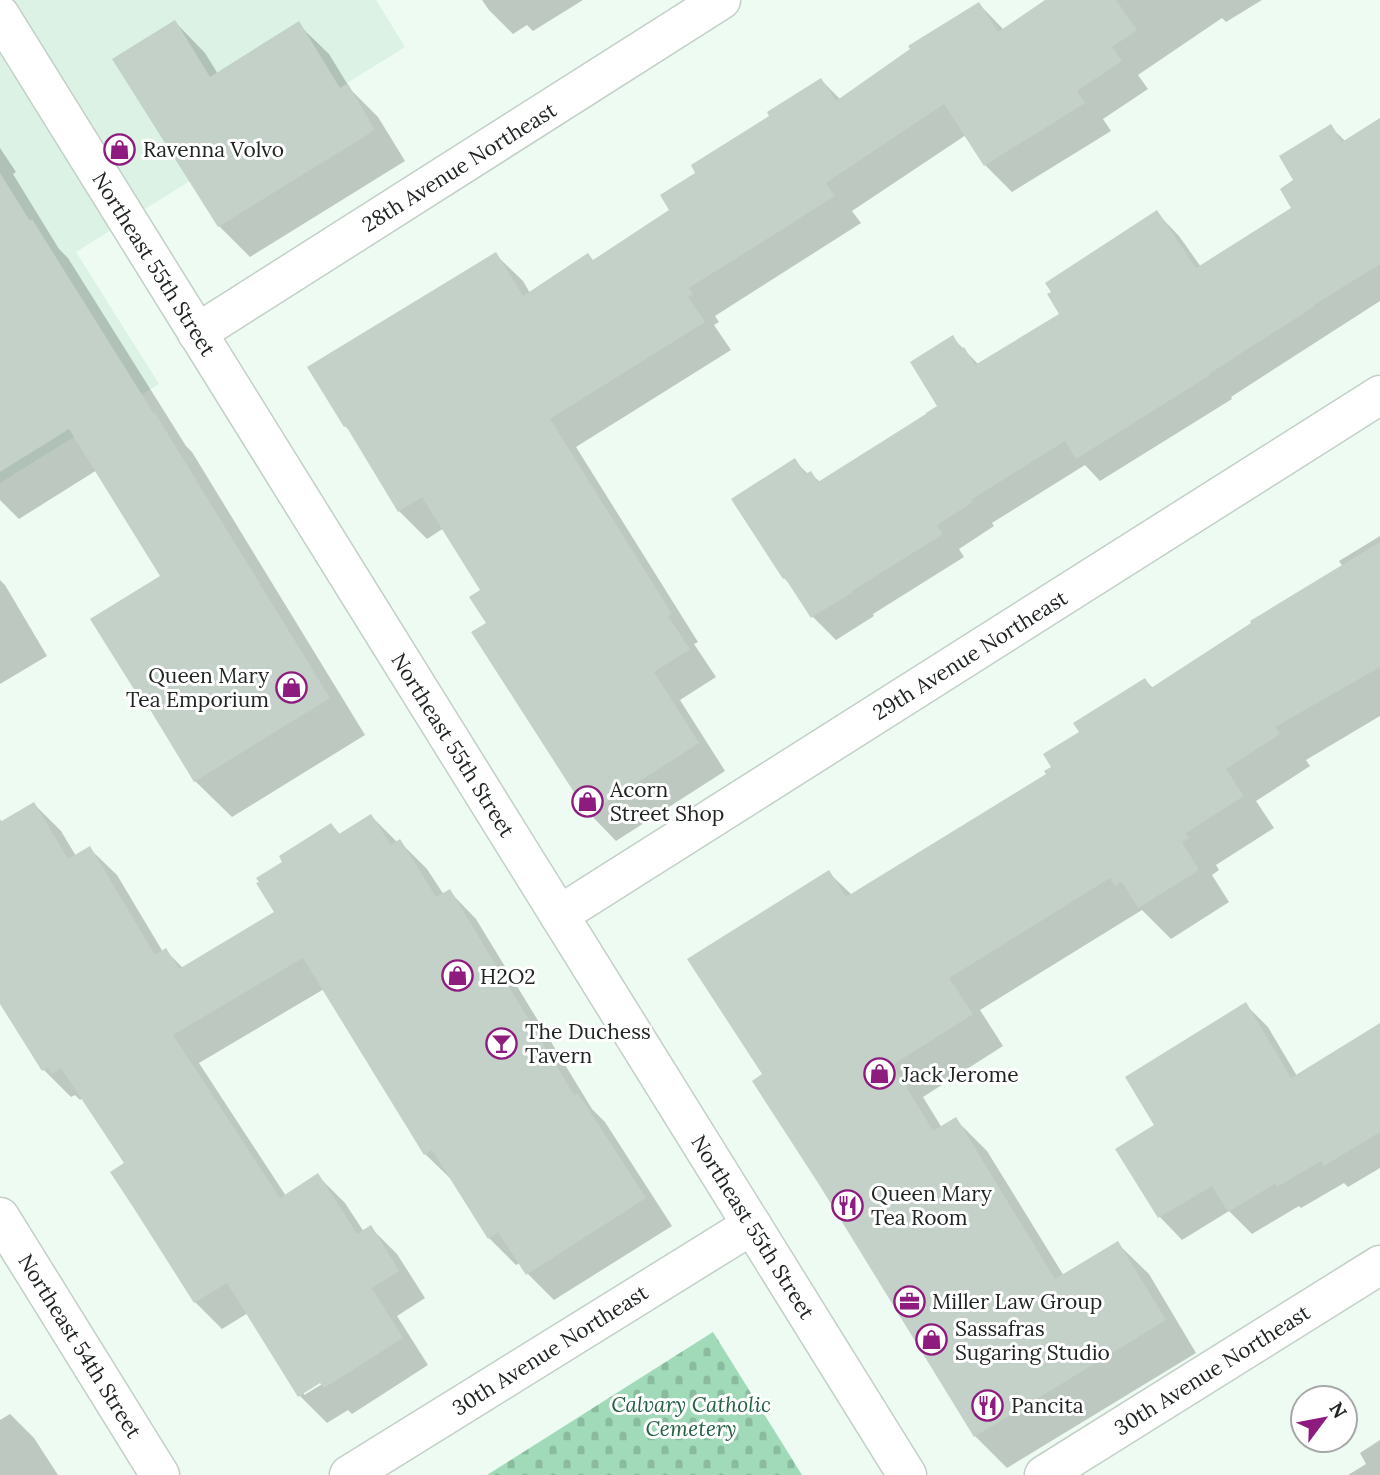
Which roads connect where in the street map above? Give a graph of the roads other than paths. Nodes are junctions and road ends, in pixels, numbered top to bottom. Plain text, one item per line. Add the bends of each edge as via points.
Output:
1 (721, 0) edge
2 (0, 15) edge
3 (197, 333) junction
4 (1380, 395) edge
5 (559, 915) junction
6 (0, 1217) edge
7 (752, 1225) junction
8 (1380, 1265) edge
9 (160, 1475) edge
10 (348, 1475) edge
11 (907, 1475) edge
12 (1044, 1475) edge

1 - 3 street, 28th Avenue Northeast
2 - 3 street, Northeast 55th Street
3 - 5 street, Northeast 55th Street
4 - 5 street, 29th Avenue Northeast
5 - 7 street, Northeast 55th Street
6 - 9 street, Northeast 54th Street
7 - 10 street, 30th Avenue Northeast
7 - 11 street, Northeast 55th Street
8 - 12 street, 30th Avenue Northeast

